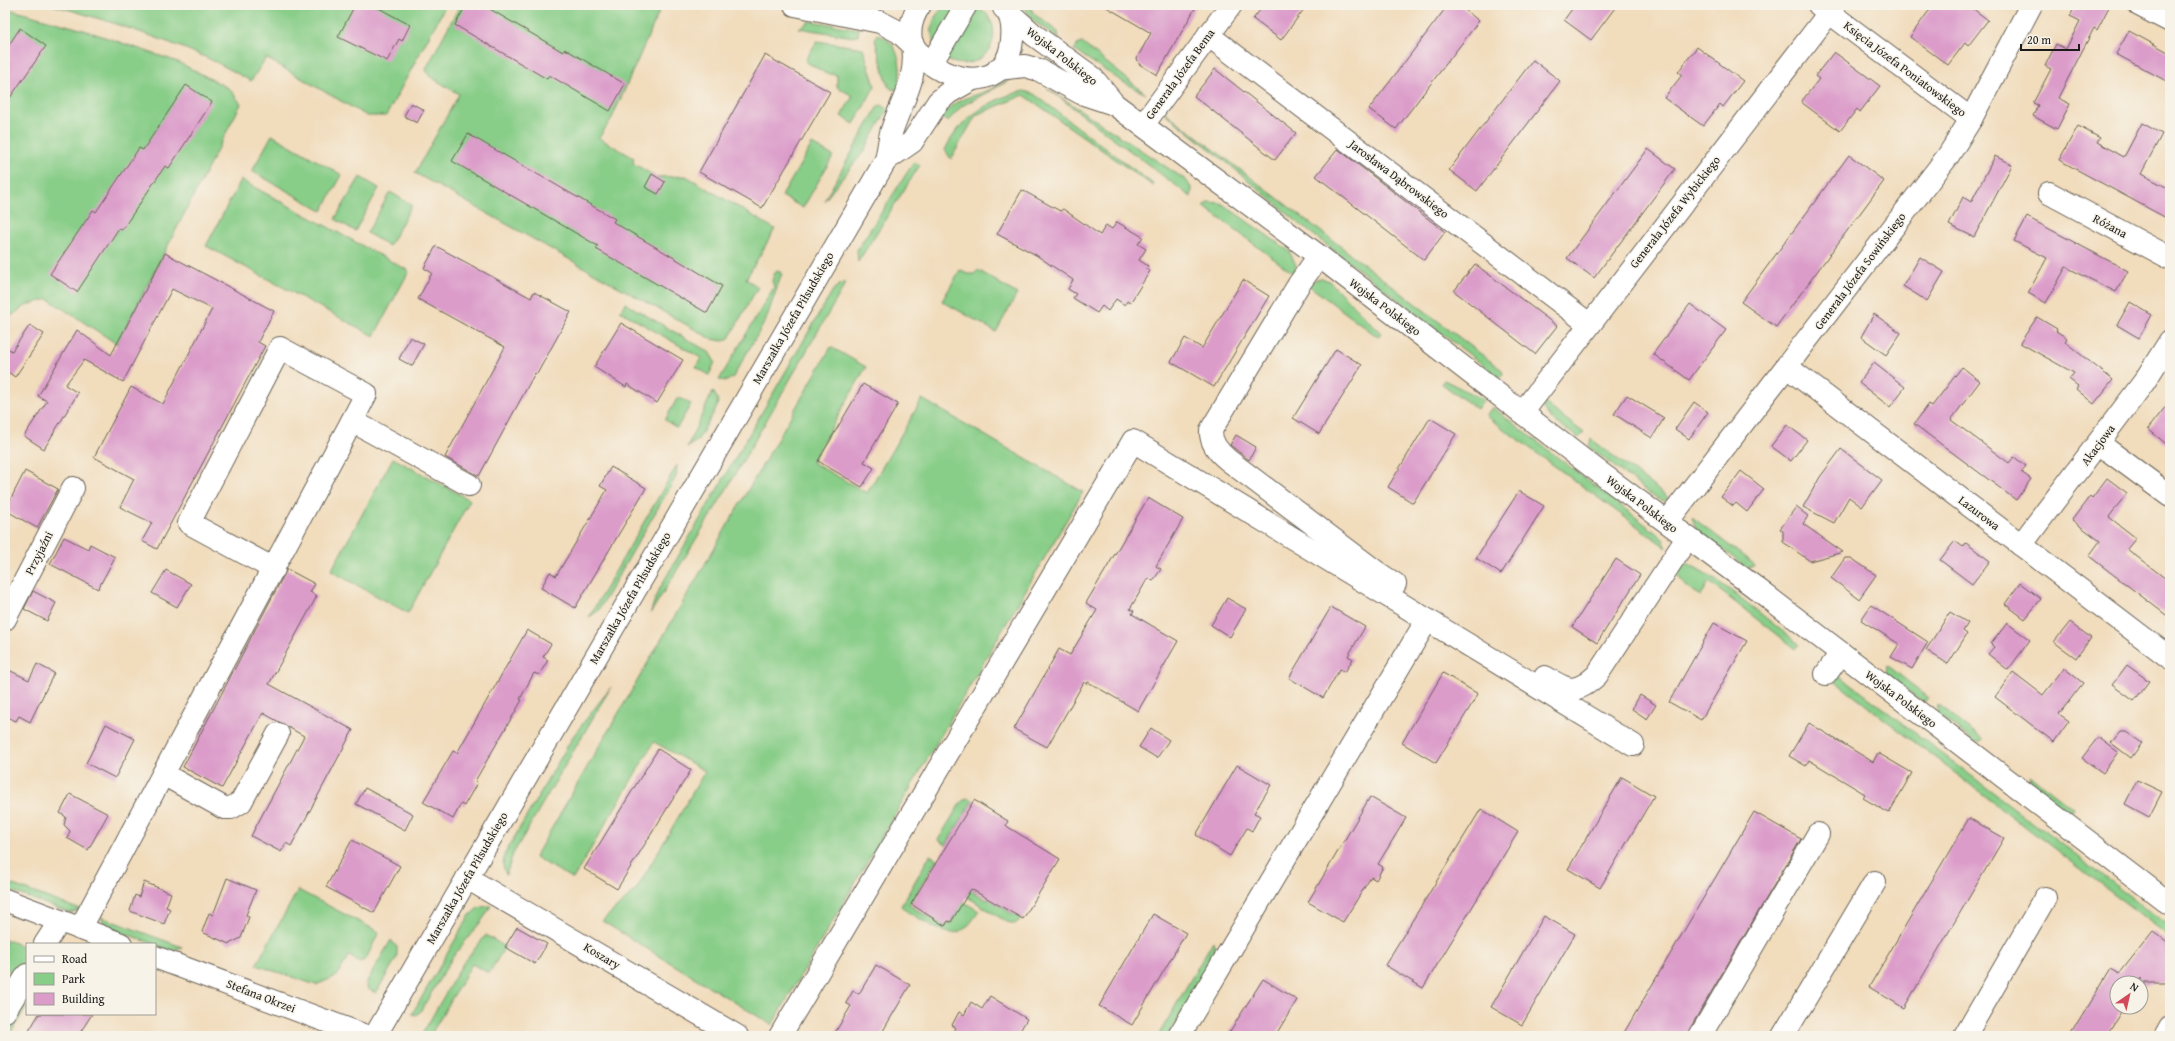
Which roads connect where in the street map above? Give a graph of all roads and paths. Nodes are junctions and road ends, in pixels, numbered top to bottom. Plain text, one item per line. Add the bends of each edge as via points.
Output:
1 (800, 5) edge
2 (920, 5) edge
3 (966, 5) edge
4 (1231, 5) edge
5 (2031, 5) edge
6 (2139, 5) edge
7 (1004, 7) edge
8 (1824, 9) edge
9 (2170, 21) edge
10 (1208, 35) junction
11 (913, 45) junction
12 (932, 64) junction
13 (998, 69) junction
14 (971, 80) junction
15 (1114, 104) junction
16 (1971, 119) junction
17 (1143, 125) junction
18 (886, 160) junction
19 (2049, 193) dead end
20 (1319, 256) junction
21 (2170, 258) edge
22 (1589, 324) junction
23 (2170, 341) edge
24 (1787, 367) junction
25 (1522, 413) junction
26 (352, 421) junction
27 (2098, 445) junction
28 (468, 485) dead end
29 (73, 488) dead end
30 (2170, 496) edge
31 (1666, 522) junction
32 (1687, 538) junction
33 (2021, 545) junction
34 (274, 569) junction
35 (5, 619) edge
36 (1427, 620) junction
37 (1841, 653) junction
38 (2170, 658) edge
39 (1826, 674) dead end
40 (278, 734) dead end
41 (1633, 745) dead end
42 (163, 774) junction
43 (1818, 834) dead end
44 (468, 878) junction
45 (1875, 882) dead end
46 (2045, 898) dead end
47 (5, 900) edge
48 (2170, 904) edge
49 (60, 921) junction
50 (80, 929) junction
51 (46, 943) edge
52 (118, 943) edge
53 (156, 957) edge
54 (26, 977) edge
55 (5, 1011) edge
56 (2170, 1027) edge
57 (366, 1036) edge
58 (375, 1036) edge
59 (736, 1036) edge
60 (780, 1036) edge
61 (1179, 1036) edge
62 (1700, 1036) edge
63 (1783, 1036) edge
64 (1965, 1036) edge
65 (2164, 1036) edge

1 - 11 street via 880,22 899,32
2 - 11 street, Marszałka Józefa Piłsudskiego via 911,25
3 - 12 street
4 - 10 street, Generała Józefa Bema
5 - 16 street, Generała Józefa Sowińskiego
6 - 9 street
7 - 13 street via 1012,24 1011,46 1007,58
7 - 15 street, Wojska Polskiego via 1034,35 1092,77
8 - 16 street, Księcia Józefa Poniatowskiego
8 - 22 street, Generała Józefa Wybickiego
10 - 17 street, Generała Józefa Bema
10 - 22 street, Jarosława Dąbrowskiego
11 - 12 street
11 - 18 street, Marszałka Józefa Piłsudskiego via 913,74 891,132
12 - 14 street via 950,75
13 - 14 street, Marszałka Józefa Piłsudskiego via 985,77
13 - 15 street, Wojska Polskiego via 1025,66 1038,70 1081,93
14 - 18 street, Marszałka Józefa Piłsudskiego via 938,102 912,142
15 - 17 street, Wojska Polskiego
16 - 24 street, Generała Józefa Sowińskiego via 1948,156
17 - 20 street, Wojska Polskiego
18 - 44 street, Marszałka Józefa Piłsudskiego
19 - 21 street, Różana
20 - 25 street, Wojska Polskiego
20 - 32 street via 1299,284 1211,430 1216,450 1228,460 1378,573 1570,690 1584,686 1597,675
22 - 25 street, Generała Józefa Wybickiego
23 - 27 street, Akacjowa
24 - 31 street, Generała Józefa Sowińskiego
24 - 33 street, Lazurowa
25 - 31 street, Wojska Polskiego
26 - 28 street
26 - 34 street
26 - 34 street via 366,394 280,348 190,522
27 - 30 street
27 - 33 street, Akacjowa
29 - 35 street, Przyjaźni
31 - 32 street, Wojska Polskiego
32 - 37 street, Wojska Polskiego
33 - 38 street, Lazurowa
34 - 42 street
36 - 41 street
36 - 60 street via 1133,441
36 - 61 street
37 - 39 street
37 - 48 street, Wojska Polskiego
40 - 42 street via 241,802 236,806 224,808
42 - 50 street
43 - 62 street
44 - 58 street, Marszałka Józefa Piłsudskiego
44 - 59 street, Koszary
45 - 63 street
46 - 64 street
47 - 49 street
49 - 50 street
49 - 51 street
50 - 52 street
53 - 57 street, Stefana Okrzei
54 - 55 street
56 - 65 street

